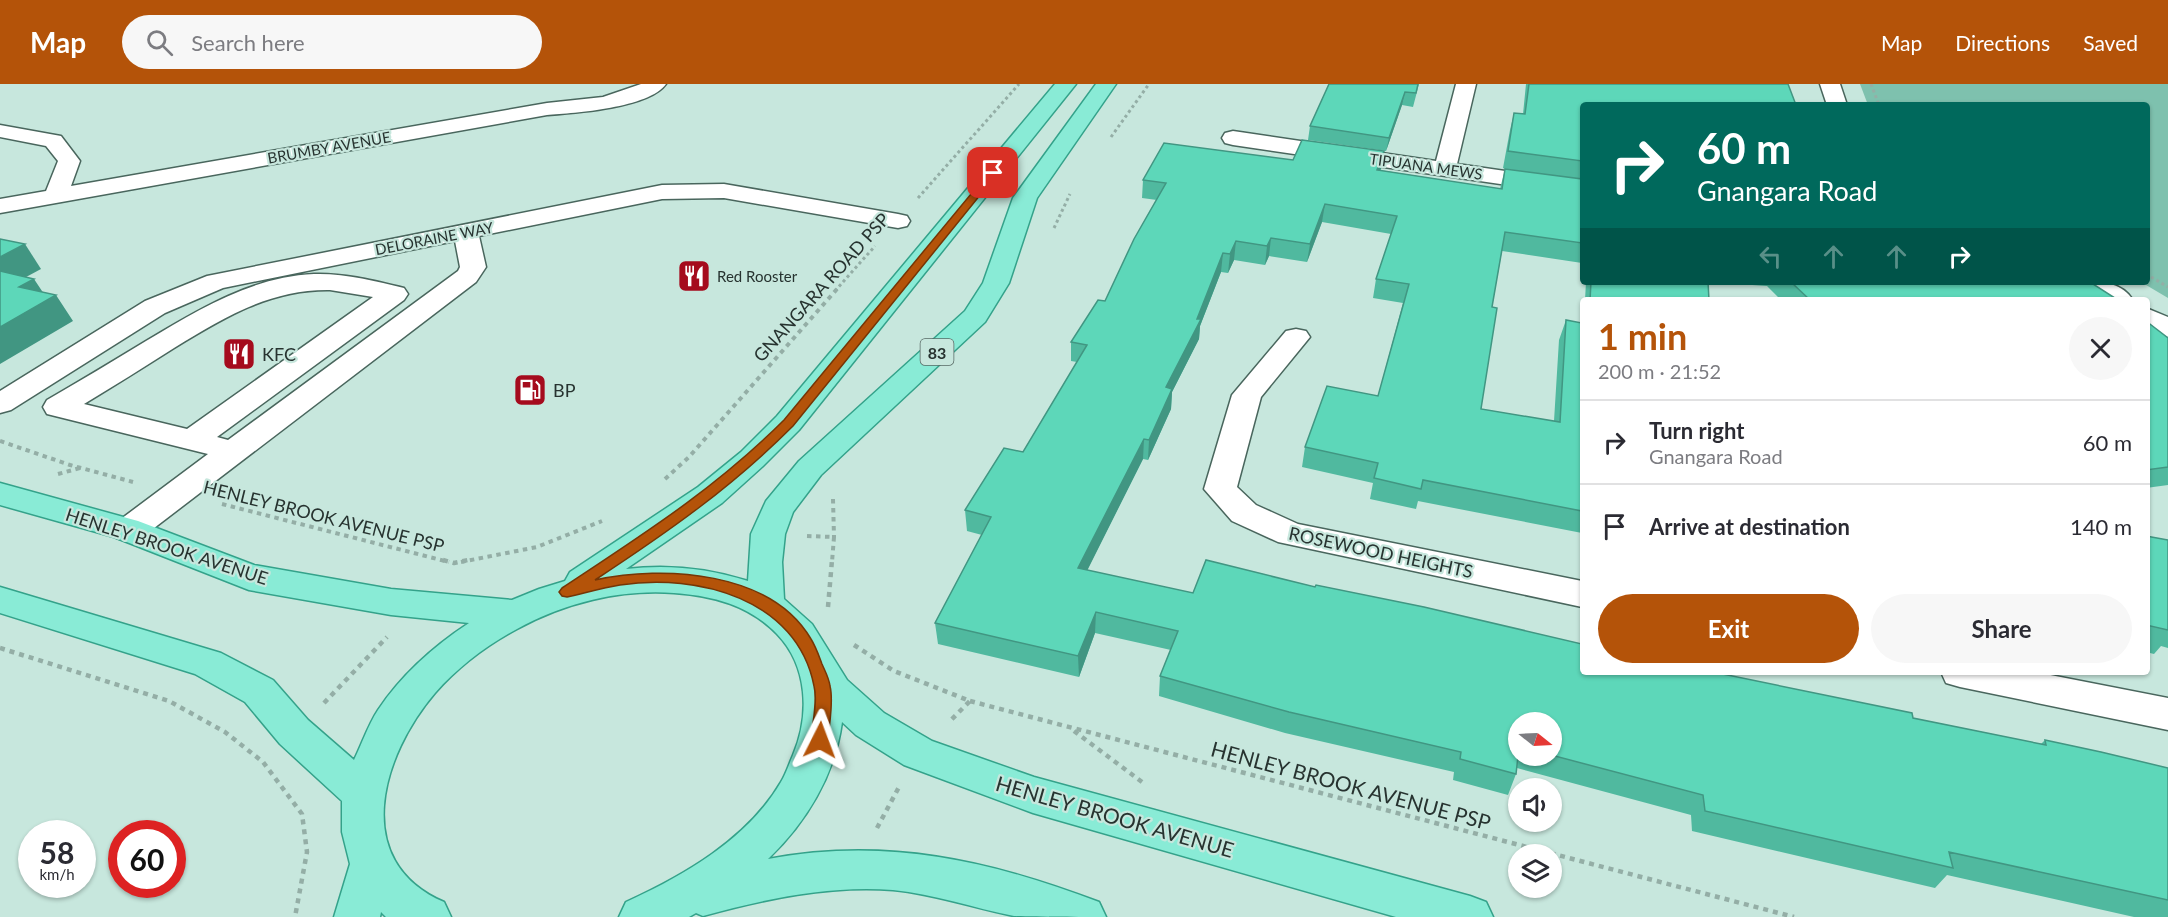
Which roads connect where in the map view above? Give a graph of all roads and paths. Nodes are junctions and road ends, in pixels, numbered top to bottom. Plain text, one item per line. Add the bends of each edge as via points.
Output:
1 (656, 84) edge
2 (1019, 84) edge
3 (1066, 84) edge
4 (1106, 84) edge
5 (1466, 84) edge
6 (1830, 84) edge
7 (1871, 84) edge
8 (1836, 102) edge
9 (1878, 102) edge
10 (0, 131) edge
11 (1233, 138) dead end
12 (1444, 168) junction
13 (1580, 189) edge
14 (56, 196) junction
15 (0, 206) edge
16 (898, 221) junction
17 (466, 231) junction
18 (2150, 276) edge
19 (2095, 285) edge
20 (2168, 286) edge
21 (2115, 297) edge
22 (2150, 318) edge
23 (2168, 329) edge
24 (1296, 337) dead end
25 (0, 404) edge
26 (0, 441) edge
27 (191, 441) junction
28 (234, 451) junction
29 (664, 480) dead end
30 (135, 482) dead end
31 (0, 494) edge
32 (211, 502) dead end
33 (604, 520) dead end
34 (129, 530) junction
35 (454, 563) junction
36 (567, 592) junction
37 (1580, 594) edge
38 (0, 600) edge
39 (766, 604) junction
40 (417, 605) junction
41 (513, 614) junction
42 (805, 642) junction
43 (0, 648) edge
44 (1987, 675) edge
45 (970, 701) dead end
46 (2168, 714) edge
47 (294, 732) junction
48 (263, 762) junction
49 (363, 794) junction
50 (372, 864) junction
51 (661, 909) edge
52 (295, 917) edge
53 (357, 917) edge
54 (428, 917) edge
55 (1083, 917) edge
56 (1470, 917) edge
57 (1794, 917) edge

1 - 14 street, BRUMBY AVENUE via 644,92 598,104 544,100
2 - 16 path, GNANGARA ROAD PSP
3 - 36 main road via 788,423 710,495
4 - 39 main road, 83 via 1025,198 996,283 975,316 810,468 778,509 768,534
5 - 12 street
6 - 8 street
7 - 9 path
10 - 14 street via 53,141 69,161
11 - 12 street, TIPUANA MEWS
12 - 13 street, TIPUANA MEWS
14 - 15 street, BRUMBY AVENUE
16 - 17 street, DELORAINE WAY via 724,191 662,192
16 - 29 path, GNANGARA ROAD PSP via 689,457
17 - 25 street, DELORAINE WAY via 216,282 155,307
17 - 28 street via 473,267 467,276
18 - 20 path
19 - 21 street
22 - 23 street
24 - 37 street, ROSEWOOD HEIGHTS via 1247,395 1220,489 1244,513 1290,534
26 - 30 path
27 - 27 street via 58,407 217,310 245,298 309,281 395,294
27 - 28 street
28 - 34 street
31 - 34 main road, HENLEY BROOK AVENUE
32 - 35 path, HENLEY BROOK AVENUE PSP
33 - 35 path, HENLEY BROOK AVENUE PSP via 537,547
34 - 40 main road, HENLEY BROOK AVENUE via 249,577
35 - 40 path
36 - 39 main road via 622,580 675,578 724,586
36 - 41 main road
38 - 47 main road via 208,663 259,691
39 - 42 main road via 788,621
40 - 41 main road, HENLEY BROOK AVENUE
40 - 47 path
41 - 49 main road via 458,648 413,691 380,741
42 - 51 main road via 823,687 820,740 795,798 746,855
42 - 56 main road, HENLEY BROOK AVENUE via 834,691 870,724 918,753 1033,795
43 - 48 path via 169,701 225,732
44 - 46 street
45 - 57 path, HENLEY BROOK AVENUE PSP
47 - 48 path
47 - 49 main road
48 - 52 path via 302,814 307,852
49 - 50 main road via 362,830
50 - 53 main road
50 - 54 main road via 408,907
51 - 55 main road via 745,884 855,870 930,875

